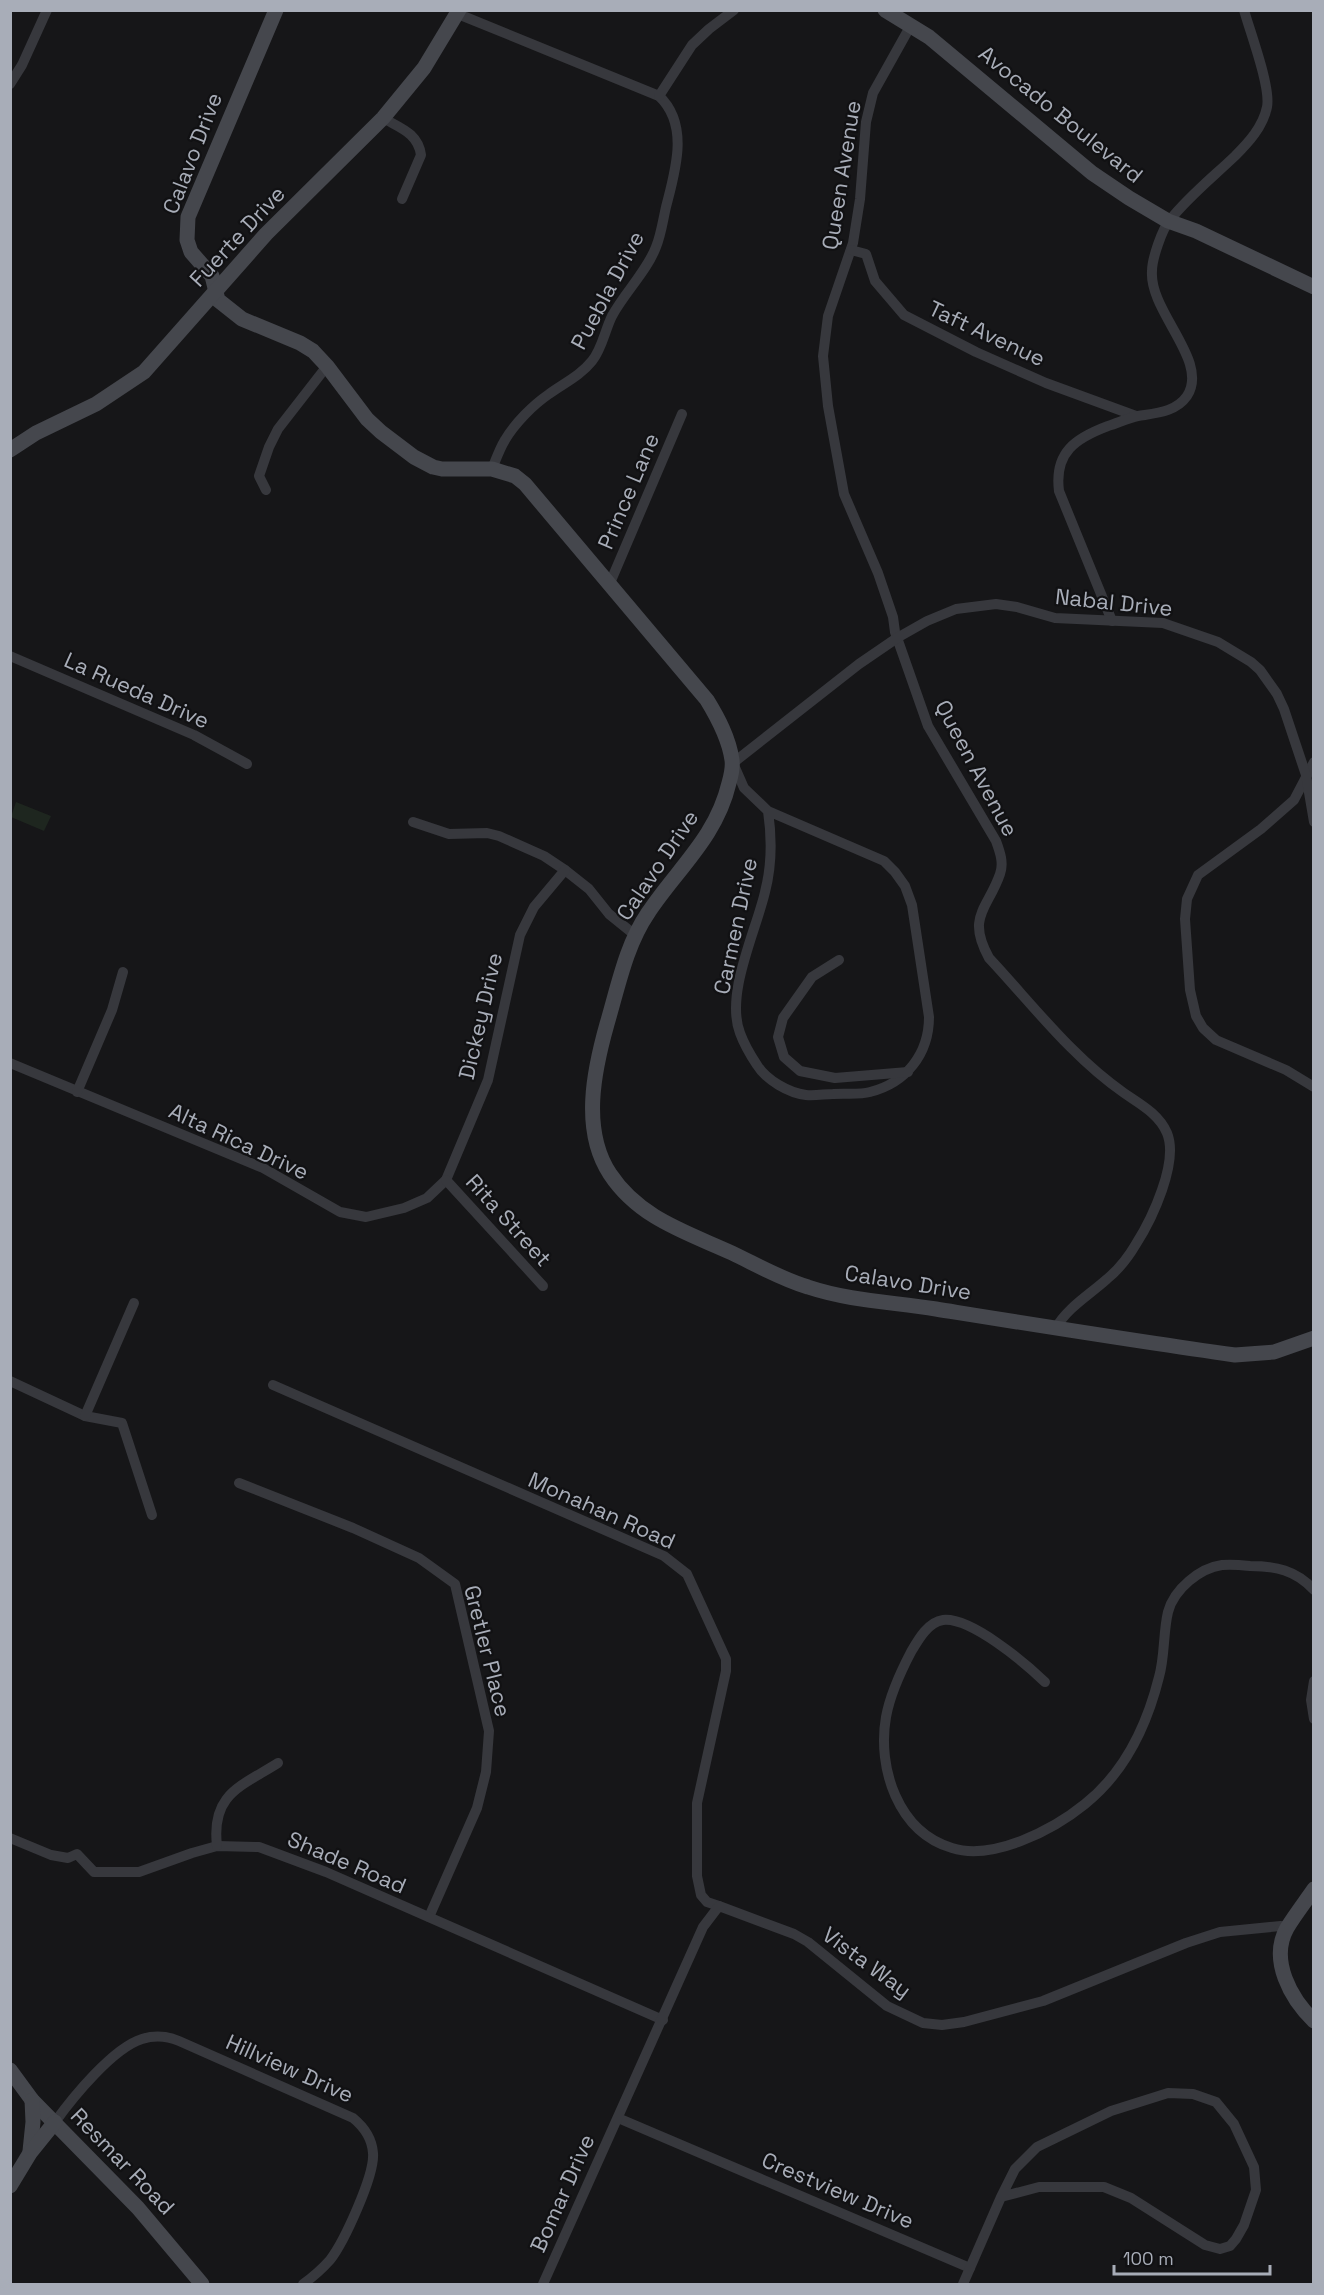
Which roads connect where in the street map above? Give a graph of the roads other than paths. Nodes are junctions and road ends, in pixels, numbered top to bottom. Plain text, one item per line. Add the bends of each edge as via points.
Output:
1 (47, 10) edge
2 (276, 10) edge
3 (734, 10) edge
4 (885, 10) edge
5 (1244, 10) edge
6 (458, 12) edge
7 (911, 25) junction
8 (10, 84) edge
9 (658, 96) junction
10 (383, 118) junction
11 (402, 200) dead end
12 (1168, 221) junction
13 (851, 250) junction
14 (1314, 287) edge
15 (216, 289) junction
16 (327, 366) junction
17 (682, 414) dead end
18 (1136, 416) junction
19 (13, 443) edge
20 (492, 469) junction
21 (266, 490) dead end
22 (610, 583) junction
23 (1112, 621) junction
24 (897, 638) junction
25 (10, 656) edge
26 (1314, 762) edge
27 (733, 763) junction
28 (247, 764) dead end
29 (1306, 775) junction
30 (768, 811) junction
31 (413, 822) dead end
32 (1314, 822) edge
33 (566, 870) junction
34 (635, 935) junction
35 (839, 960) dead end
36 (123, 972) dead end
37 (10, 1063) edge
38 (908, 1072) junction
39 (1314, 1087) edge
40 (77, 1092) junction
41 (446, 1180) junction
42 (543, 1286) dead end
43 (134, 1303) dead end
44 (1055, 1329) junction
45 (1314, 1338) edge
46 (10, 1382) edge
47 (273, 1385) dead end
48 (85, 1416) junction
49 (239, 1483) dead end
50 (152, 1515) dead end
51 (1314, 1590) edge
52 (1314, 1681) edge
53 (1045, 1682) dead end
54 (1314, 1719) edge
55 (278, 1763) dead end
56 (10, 1838) edge
57 (217, 1846) junction
58 (1314, 1889) edge
59 (719, 1906) junction
60 (429, 1917) junction
61 (1286, 1929) junction
62 (663, 2020) junction
63 (1314, 2021) edge
64 (10, 2070) edge
65 (32, 2100) junction
66 (618, 2118) junction
67 (55, 2122) junction
68 (30, 2153) junction
69 (10, 2186) edge
70 (1001, 2197) junction
71 (970, 2268) junction
72 (202, 2284) edge
73 (303, 2284) edge
74 (543, 2284) edge
75 (966, 2284) edge

1 - 8 street
2 - 15 street, Calavo Drive via 188,217 191,252 212,276
3 - 9 street via 692,45
4 - 7 street, Avocado Boulevard
5 - 12 street via 1266,89 1267,109 1243,148
6 - 9 street
6 - 10 street, Fuerte Drive via 424,68
7 - 12 street, Avocado Boulevard via 1092,172
7 - 13 street, Queen Avenue via 873,93
9 - 20 street, Puebla Drive via 669,105 677,137 676,168 656,247 619,303 594,360 518,423
10 - 11 street via 413,135 420,149
10 - 15 street, Fuerte Drive
12 - 14 street, Avocado Boulevard
12 - 18 street via 1153,260 1153,288 1191,363 1192,382 1188,395 1173,408
13 - 18 street, Taft Avenue via 866,254 875,281 904,315 1026,374
13 - 24 street, Queen Avenue via 825,328 823,356 828,406 844,494 878,573
15 - 16 street, Calavo Drive via 218,300 242,319 300,342
15 - 19 street, Fuerte Drive via 135,380 96,404
16 - 20 street, Calavo Drive via 367,419 414,457 442,469
16 - 21 street via 268,447 259,476
17 - 22 street, Prince Lane
18 - 23 street via 1078,439 1058,473 1059,491
20 - 22 street, Calavo Drive via 515,476 525,484
22 - 27 street, Calavo Drive via 707,700 718,718
23 - 24 street, Nabal Drive via 1055,618 996,604 956,609
23 - 29 street, Nabal Drive via 1163,623 1218,642 1251,662 1276,694
24 - 27 street, Nabal Drive
24 - 44 street, Queen Avenue via 928,726 1002,857 1001,873 980,913 980,936 989,958 1077,1054 1153,1113 1167,1133 1167,1172 1139,1238 1108,1278 1063,1315
25 - 28 street, La Rueda Drive via 194,735
26 - 29 street
27 - 30 street, Carmen Drive via 744,788
27 - 34 street, Calavo Drive via 715,821
29 - 32 street, Nabal Drive
29 - 39 street via 1294,800 1278,816 1198,875 1187,898 1185,919 1190,990 1203,1029 1216,1040 1286,1070
30 - 38 street, Carmen Drive via 884,861 905,886 912,905 929,1017 924,1046
30 - 38 street, Carmen Drive via 769,871 740,973 736,1001 739,1032 763,1073 784,1088 806,1095 868,1092 891,1084
31 - 33 street via 449,834 499,836
33 - 34 street
33 - 41 street, Dickey Drive via 534,908 520,935 488,1080
34 - 44 street, Calavo Drive via 603,1038 592,1109 594,1130 608,1171 640,1207 681,1231 808,1288 857,1300
35 - 38 street via 812,977 783,1018 778,1037 784,1057 800,1071 835,1078
36 - 40 street via 112,1010
37 - 40 street, Alta Rica Drive
40 - 41 street, Alta Rica Drive via 263,1168 349,1215 366,1216 404,1208 427,1198
41 - 42 street, Rita Street
43 - 48 street
44 - 45 street, Calavo Drive via 1236,1355 1274,1352
46 - 48 street
47 - 59 street, Monahan Road via 664,1556 687,1574 726,1659 697,1803 697,1876 701,1895
48 - 50 street via 122,1423
49 - 60 street, Gretler Place via 409,1553 455,1584 489,1731 488,1748 477,1808
51 - 53 street via 1297,1575 1271,1566 1223,1565 1200,1574 1185,1585 1168,1611 1162,1662 1149,1711 1124,1761 1101,1789 1058,1823 1008,1845 973,1851 952,1848 926,1836 911,1821 895,1794 884,1743 892,1694 919,1638 941,1620 954,1620 1014,1654
52 - 54 street
55 - 57 street via 234,1791 222,1805 215,1826
56 - 57 street, Shade Road via 51,1855 68,1858 77,1854 94,1872 139,1872
57 - 60 street, Shade Road via 259,1847
58 - 61 street
59 - 61 street, Vista Way via 794,1934 887,2006 923,2023 942,2025 1043,2001 1220,1932 1281,1926
59 - 62 street via 703,1927
60 - 62 street, Shade Road
61 - 63 street via 1284,1975 1292,1995
62 - 66 street
64 - 65 street, Resmar Road
65 - 67 street, Resmar Road
65 - 68 street
66 - 71 street, Crestview Drive
66 - 74 street, Bomar Drive
67 - 68 street
67 - 72 street, Resmar Road via 138,2208
67 - 73 street, Hillview Drive via 89,2081 126,2047 159,2036 179,2041 353,2118 371,2144 371,2169 342,2243 323,2268
68 - 69 street
70 - 70 street via 1039,2187 1104,2187 1131,2199 1205,2245 1220,2249 1230,2246 1244,2225 1256,2190 1254,2167 1234,2124 1216,2102 1193,2094 1168,2093 1111,2110 1037,2147 1015,2169
70 - 71 street
71 - 75 street

